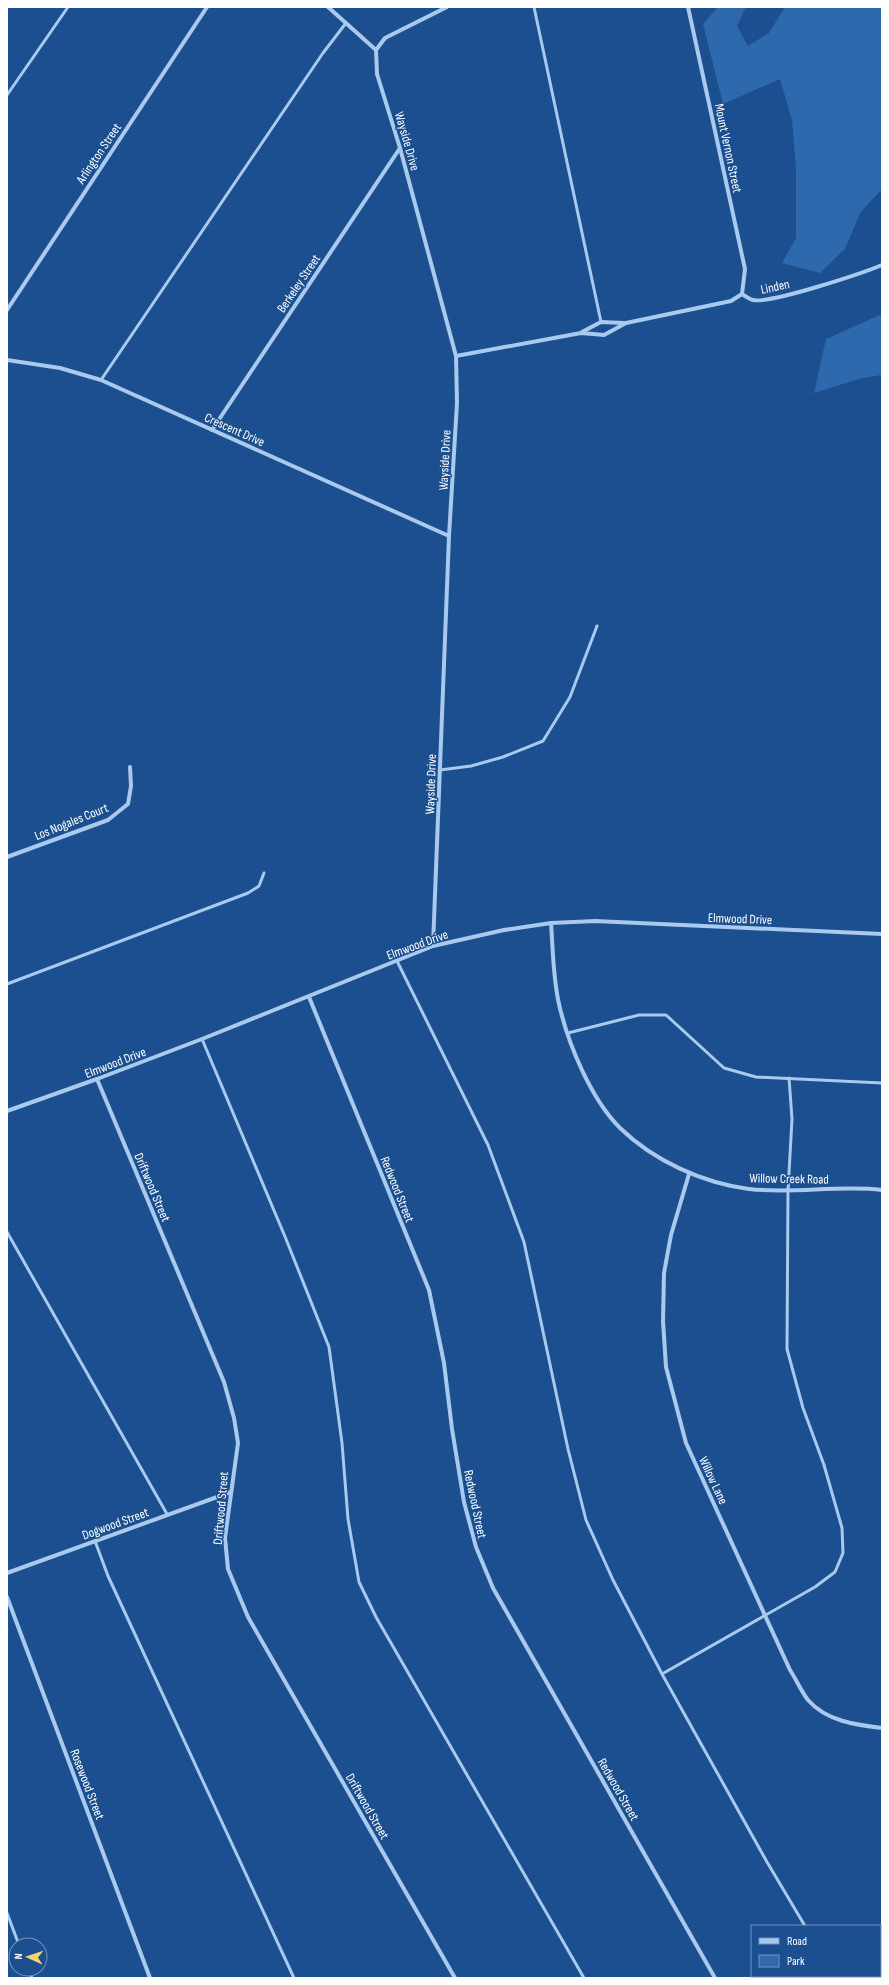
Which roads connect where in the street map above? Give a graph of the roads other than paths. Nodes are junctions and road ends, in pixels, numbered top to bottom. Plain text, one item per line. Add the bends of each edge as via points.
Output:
1 (68, 7) edge
2 (207, 7) edge
3 (328, 7) edge
4 (447, 7) edge
5 (534, 7) edge
6 (688, 7) edge
7 (346, 23) junction
8 (376, 50) junction
9 (7, 95) edge
10 (400, 148) junction
11 (882, 265) edge
12 (742, 294) junction
13 (7, 310) edge
14 (601, 322) junction
15 (626, 324) junction
16 (581, 333) junction
17 (456, 356) junction
18 (7, 360) edge
19 (101, 380) junction
20 (212, 430) junction
21 (449, 536) junction
22 (597, 626) dead end
23 (130, 767) dead end
24 (440, 770) junction
25 (7, 858) edge
26 (264, 873) dead end
27 (551, 923) junction
28 (882, 934) edge
29 (434, 946) junction
30 (398, 961) junction
31 (7, 984) edge
32 (309, 997) junction
33 (568, 1033) junction
34 (202, 1039) junction
35 (789, 1078) junction
36 (97, 1080) junction
37 (882, 1082) edge
38 (7, 1111) edge
39 (689, 1174) junction
40 (882, 1190) edge
41 (788, 1191) junction
42 (7, 1232) edge
43 (231, 1492) junction
44 (167, 1514) junction
45 (95, 1541) junction
46 (7, 1573) edge
47 (7, 1597) edge
48 (765, 1616) junction
49 (662, 1674) junction
50 (882, 1728) edge
51 (7, 1913) edge
52 (804, 1925) edge
53 (16, 1937) edge
54 (150, 1978) edge
55 (294, 1978) edge
56 (456, 1978) edge
57 (584, 1978) edge
58 (715, 1978) edge

1 - 9 lane
2 - 13 street, Arlington Street
3 - 7 street
4 - 8 street via 385,38
5 - 14 lane
6 - 12 street, Mount Vernon Street via 745,269
7 - 8 street
7 - 19 lane
8 - 10 street, Wayside Drive via 377,74
10 - 17 street, Wayside Drive
10 - 20 street, Berkeley Street
11 - 12 street, Linden via 773,298 753,300
12 - 15 street via 731,301
14 - 15 street
14 - 16 street
15 - 16 street via 604,335
16 - 17 street
17 - 21 street, Wayside Drive via 456,410
18 - 19 street, Crescent Drive via 60,368
19 - 20 street, Crescent Drive
20 - 21 street, Crescent Drive
21 - 24 street, Wayside Drive
22 - 24 lane via 570,697 542,741 472,766
23 - 25 street, Los Nogales Court via 131,786 128,804 113,817
24 - 29 street, Wayside Drive
26 - 31 lane via 259,886 248,893
27 - 28 street, Elmwood Drive via 595,921
27 - 29 street, Elmwood Drive via 504,930
27 - 33 street, Willow Creek Road via 559,1004
29 - 30 street, Elmwood Drive
30 - 32 street, Elmwood Drive
30 - 49 lane via 488,1145 524,1242 568,1449 586,1520 613,1580
32 - 34 street, Elmwood Drive
32 - 58 street, Redwood Street via 429,1290 444,1362 464,1502 476,1547 493,1588
33 - 35 lane via 640,1015 666,1015 724,1068 756,1077
33 - 39 street, Willow Creek Road via 580,1065 599,1101 620,1128 650,1151
34 - 36 street, Elmwood Drive
34 - 57 lane via 329,1347 342,1443 348,1519 359,1582 376,1617
35 - 37 lane
35 - 41 lane via 792,1119
36 - 38 street, Elmwood Drive
36 - 43 street, Driftwood Street via 224,1382 238,1443
39 - 41 street, Willow Creek Road via 748,1189
39 - 48 street, Willow Lane via 671,1235 664,1273 663,1321 666,1368 686,1443
40 - 41 street, Willow Creek Road
41 - 48 lane via 787,1349 803,1408 824,1465 842,1528 843,1553 836,1572
42 - 44 lane
43 - 44 street, Dogwood Street
43 - 56 street, Driftwood Street via 225,1538 228,1568 248,1617
44 - 45 street, Dogwood Street
45 - 46 street, Dogwood Street
45 - 55 lane via 108,1576
47 - 54 street, Rosewood Street
48 - 49 lane
48 - 50 street, Willow Lane via 790,1670 808,1700 834,1719 859,1726
49 - 52 lane
51 - 53 lane

